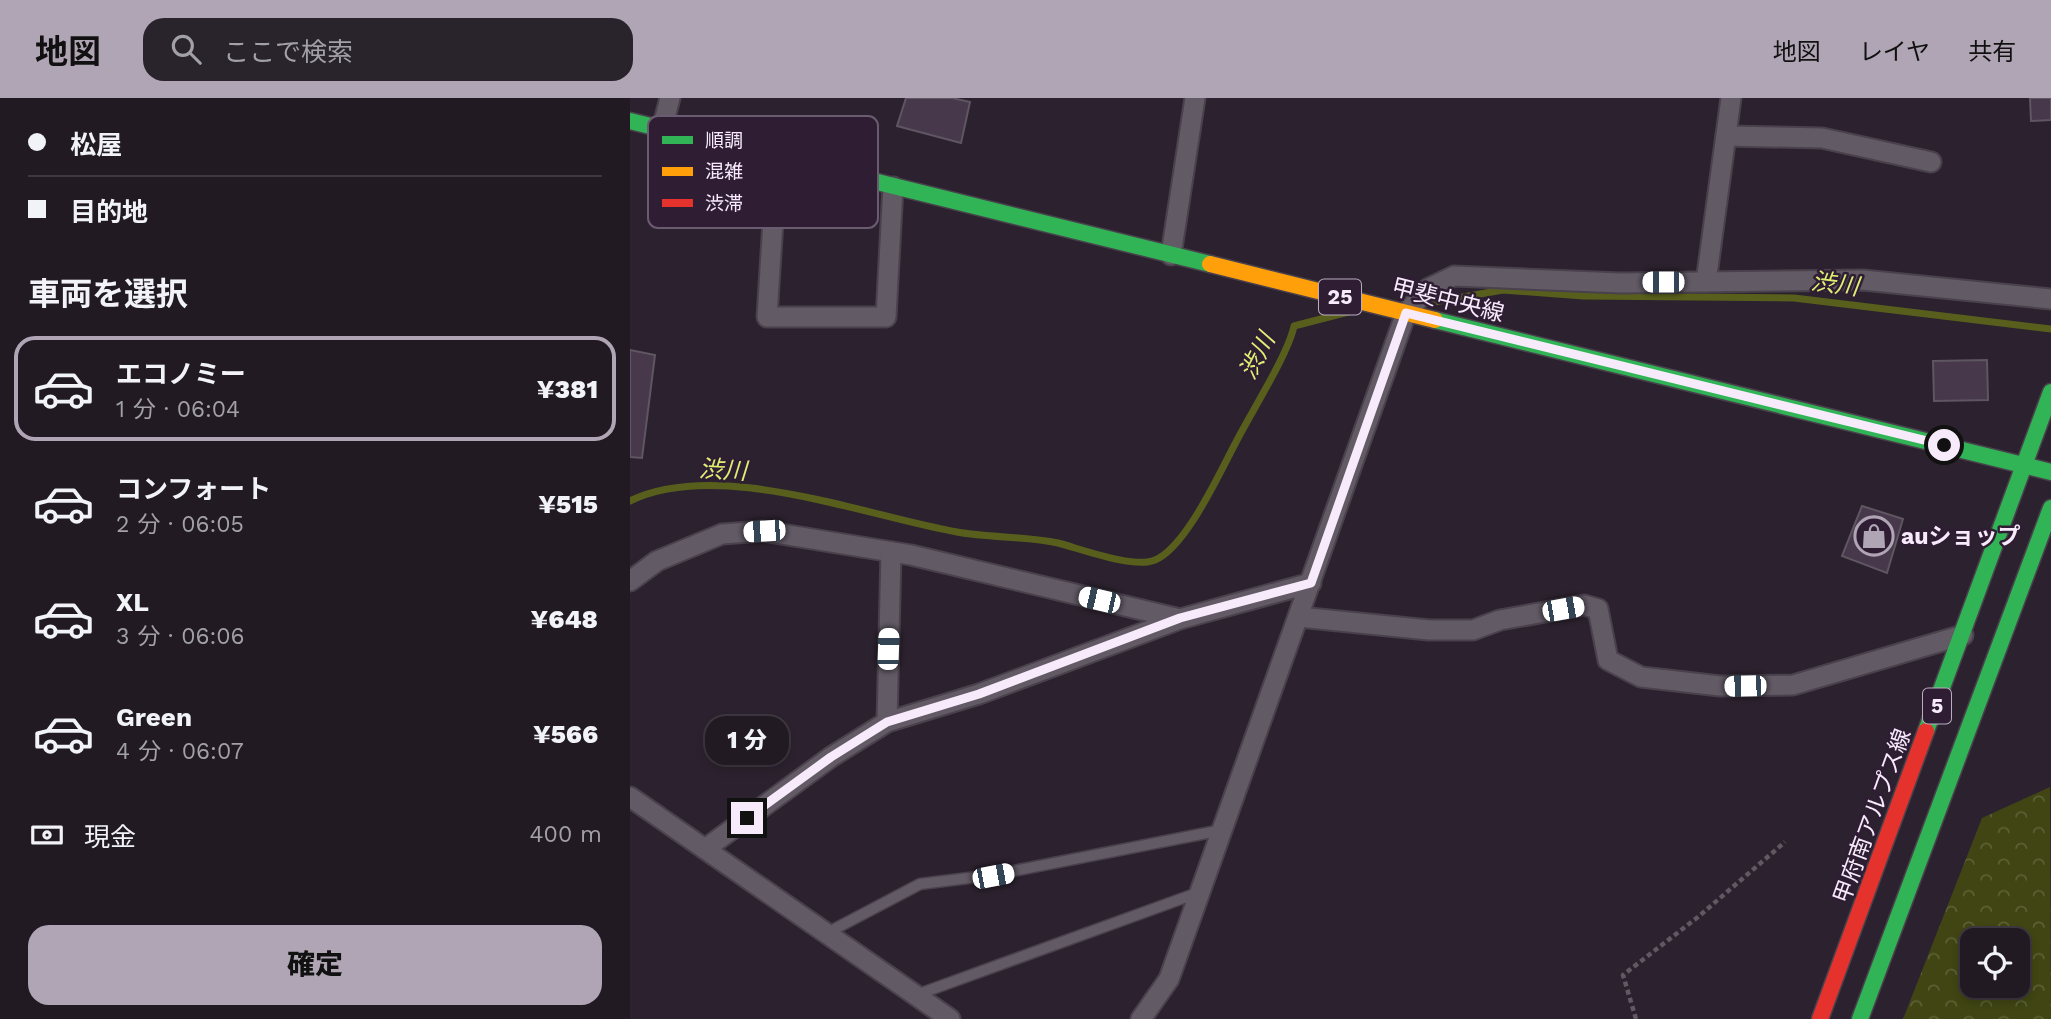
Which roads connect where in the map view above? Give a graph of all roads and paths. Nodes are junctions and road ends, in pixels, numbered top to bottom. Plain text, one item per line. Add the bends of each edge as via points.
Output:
1 (670, 98) edge
2 (1195, 98) edge
3 (1731, 98) edge
4 (665, 116) edge
5 (630, 121) edge
6 (648, 126) edge
7 (1726, 136) junction
8 (1931, 162) dead end
9 (878, 183) edge
10 (893, 187) junction
11 (772, 228) edge
12 (1171, 256) junction
13 (1706, 282) junction
14 (2051, 299) edge
15 (1406, 313) junction
16 (2051, 392) edge
17 (2025, 465) junction
18 (2051, 472) edge
19 (2051, 508) edge
20 (891, 552) junction
21 (630, 581) edge
22 (1311, 583) junction
23 (1298, 617) junction
24 (1180, 618) junction
25 (1962, 635) junction
26 (887, 722) junction
27 (630, 797) edge
28 (1223, 830) junction
29 (1785, 842) dead end
30 (705, 849) junction
31 (1201, 892) junction
32 (827, 933) junction
33 (916, 995) junction
34 (950, 1019) edge
35 (1141, 1019) edge
36 (1636, 1019) edge
37 (1820, 1019) edge
38 (1860, 1019) edge

1 - 4 street
2 - 12 street
3 - 7 street
5 - 6 main road, 甲斐中央線 / 25
7 - 8 street via 1822,138
7 - 13 street
9 - 10 main road, 甲斐中央線 / 25
10 - 11 street via 886,317 766,317
10 - 12 main road, 甲斐中央線 / 25
12 - 15 main road, 甲斐中央線 / 25
13 - 14 street via 1863,280
13 - 15 street via 1454,276 1429,288
15 - 17 main road, 甲斐中央線 / 25
15 - 22 street
16 - 17 main road, 甲府南アルプス線 / 5
17 - 18 main road, 甲斐中央線 / 25
17 - 25 main road, 甲府南アルプス線 / 5
19 - 38 main road, 5
20 - 21 street via 764,531 722,534 657,561
20 - 24 street
20 - 26 street
22 - 23 street
22 - 24 street
23 - 25 street via 1429,630 1473,629 1584,605 1598,609 1608,660 1641,677 1720,686 1793,685
23 - 28 street
24 - 26 street via 979,694
25 - 37 main road, 甲府南アルプス線 / 5
26 - 30 street
27 - 30 street
28 - 31 street
28 - 32 lane via 993,876 920,884
29 - 36 path via 1622,975
30 - 32 street
31 - 33 lane
31 - 35 street via 1170,979
32 - 33 street
33 - 34 street

